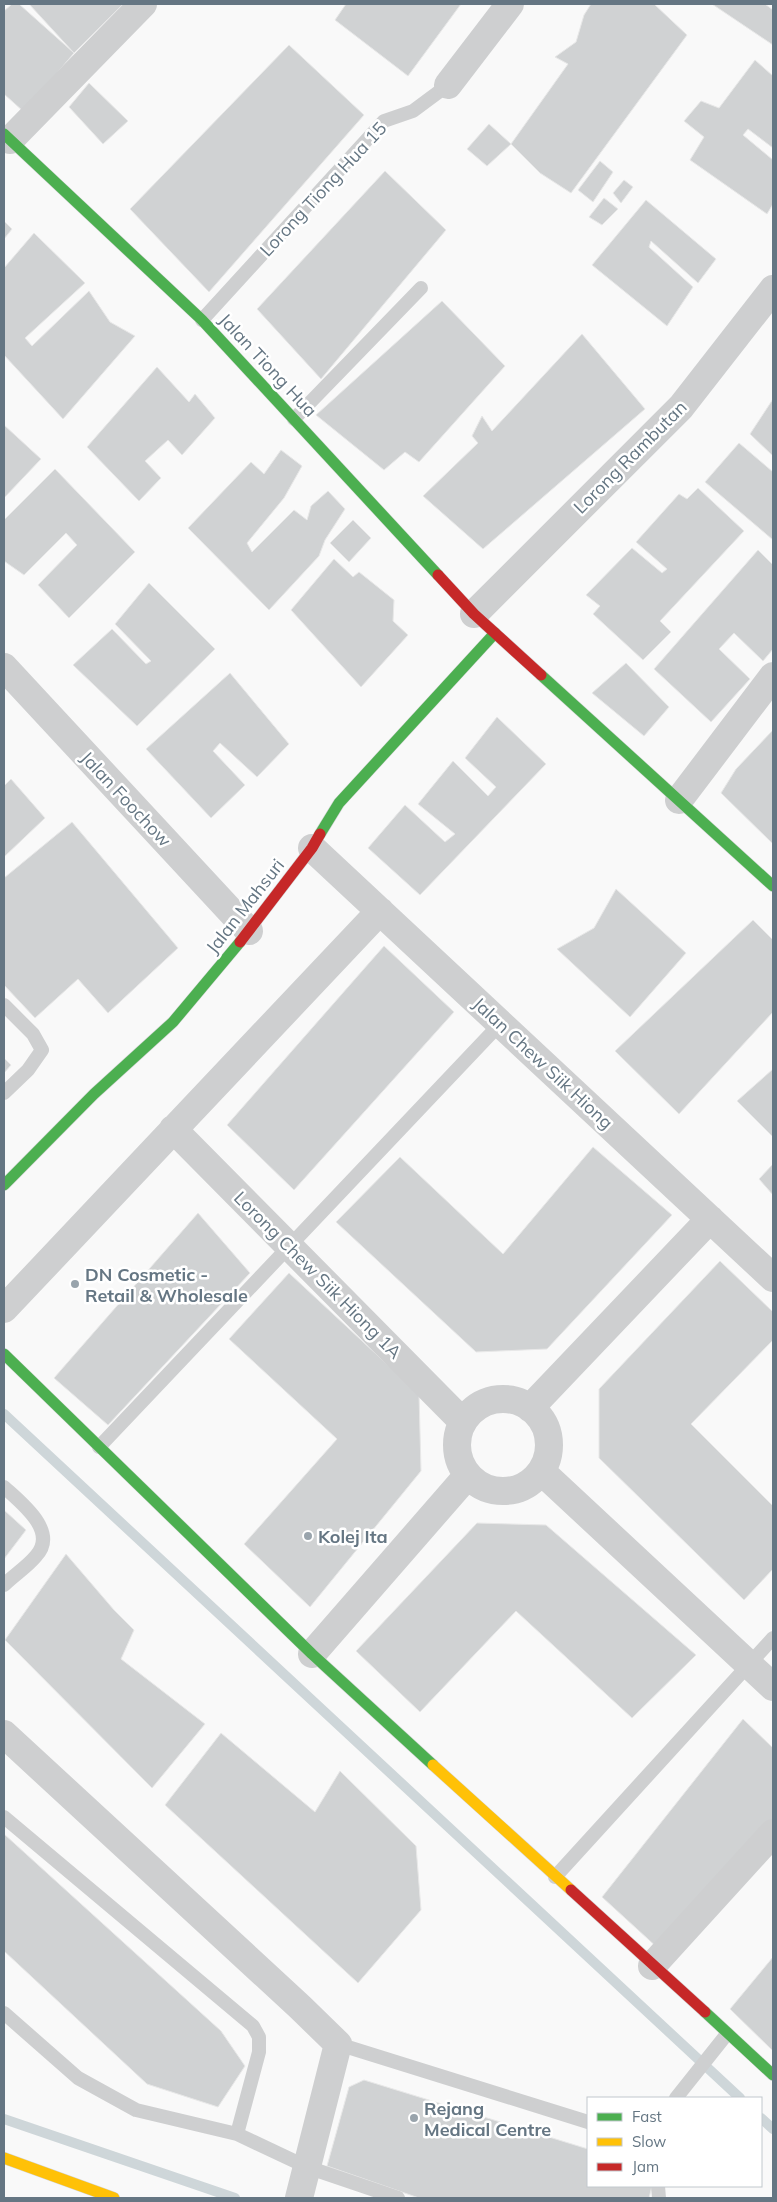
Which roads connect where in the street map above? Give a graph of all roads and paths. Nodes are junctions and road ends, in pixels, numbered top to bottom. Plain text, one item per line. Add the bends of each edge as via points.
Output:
1 (143, 4) edge
2 (510, 4) edge
3 (448, 85) joint
4 (7, 137) edge
5 (421, 288) dead end
6 (770, 298) edge
7 (202, 320) junction
8 (294, 418) junction
9 (474, 614) junction
10 (495, 633) junction
11 (4, 668) edge
12 (773, 676) edge
13 (679, 800) junction
14 (312, 848) junction
15 (773, 886) edge
16 (380, 911) junction
17 (248, 931) junction
18 (4, 1005) edge
19 (500, 1024) junction
20 (4, 1093) edge
21 (173, 1128) junction
22 (4, 1185) edge
23 (710, 1220) junction
24 (289, 1246) junction
25 (773, 1278) edge
26 (4, 1309) edge
27 (4, 1354) edge
28 (530, 1408) junction
29 (464, 1422) junction
30 (99, 1447) junction
31 (541, 1471) junction
32 (468, 1475) junction
33 (4, 1487) edge
34 (4, 1585) edge
35 (773, 1638) edge
36 (312, 1654) junction
37 (749, 1665) junction
38 (773, 1688) edge
39 (6, 1740) edge
40 (4, 1817) edge
41 (773, 1833) edge
42 (555, 1877) junction
43 (652, 1966) junction
44 (4, 2013) edge
45 (727, 2034) junction
46 (338, 2044) junction
47 (773, 2075) edge
48 (677, 2097) edge
49 (587, 2122) edge
50 (237, 2134) junction
51 (4, 2158) edge
52 (307, 2167) junction
53 (114, 2198) edge
54 (299, 2198) edge
55 (398, 2198) edge

1 - 4 street
2 - 3 street, Lorong Tiong Hua 15
3 - 7 lane, Lorong Tiong Hua 15 via 413,111 384,121
4 - 7 street, Jalan Tiong Hua
5 - 8 lane
6 - 9 street, Lorong Rambutan via 681,407
7 - 8 street, Jalan Tiong Hua
8 - 9 street, Jalan Tiong Hua
9 - 10 street, Jalan Tiong Hua
10 - 13 street, Jalan Tiong Hua
10 - 14 street, Jalan Mahsuri via 339,803
11 - 17 street, Jalan Foochow
12 - 13 street
13 - 15 street, Jalan Tiong Hua
14 - 16 street, Jalan Chew Siik Hiong
14 - 17 street, Jalan Mahsuri
16 - 19 street, Jalan Chew Siik Hiong
16 - 21 street
17 - 22 street, Jalan Mahsuri via 173,1022 94,1094
18 - 20 lane via 33,1034 42,1050 28,1070
19 - 23 street, Jalan Chew Siik Hiong
19 - 24 lane
21 - 24 street, Lorong Chew Siik Hiong 1A
21 - 26 street
23 - 25 street, Jalan Chew Siik Hiong
23 - 28 street
24 - 29 street, Lorong Chew Siik Hiong 1A
24 - 30 lane
27 - 30 street
28 - 29 street via 516,1401 486,1402 473,1410
28 - 31 street via 543,1425 549,1445
29 - 32 street via 458,1435 457,1449 460,1463
30 - 36 street
31 - 32 street via 519,1488 506,1491 492,1490
31 - 37 street
32 - 36 street
33 - 34 lane via 34,1517 42,1540 36,1556
35 - 37 lane
36 - 42 street
37 - 38 street
37 - 42 lane
39 - 46 street
40 - 50 lane via 253,2026 259,2037 259,2052
41 - 43 street
42 - 43 street
43 - 45 street
44 - 50 lane via 78,2078 115,2099 146,2114
45 - 47 street
45 - 48 lane
46 - 49 lane
46 - 52 street
50 - 52 lane
51 - 53 street
52 - 54 street
52 - 55 lane

